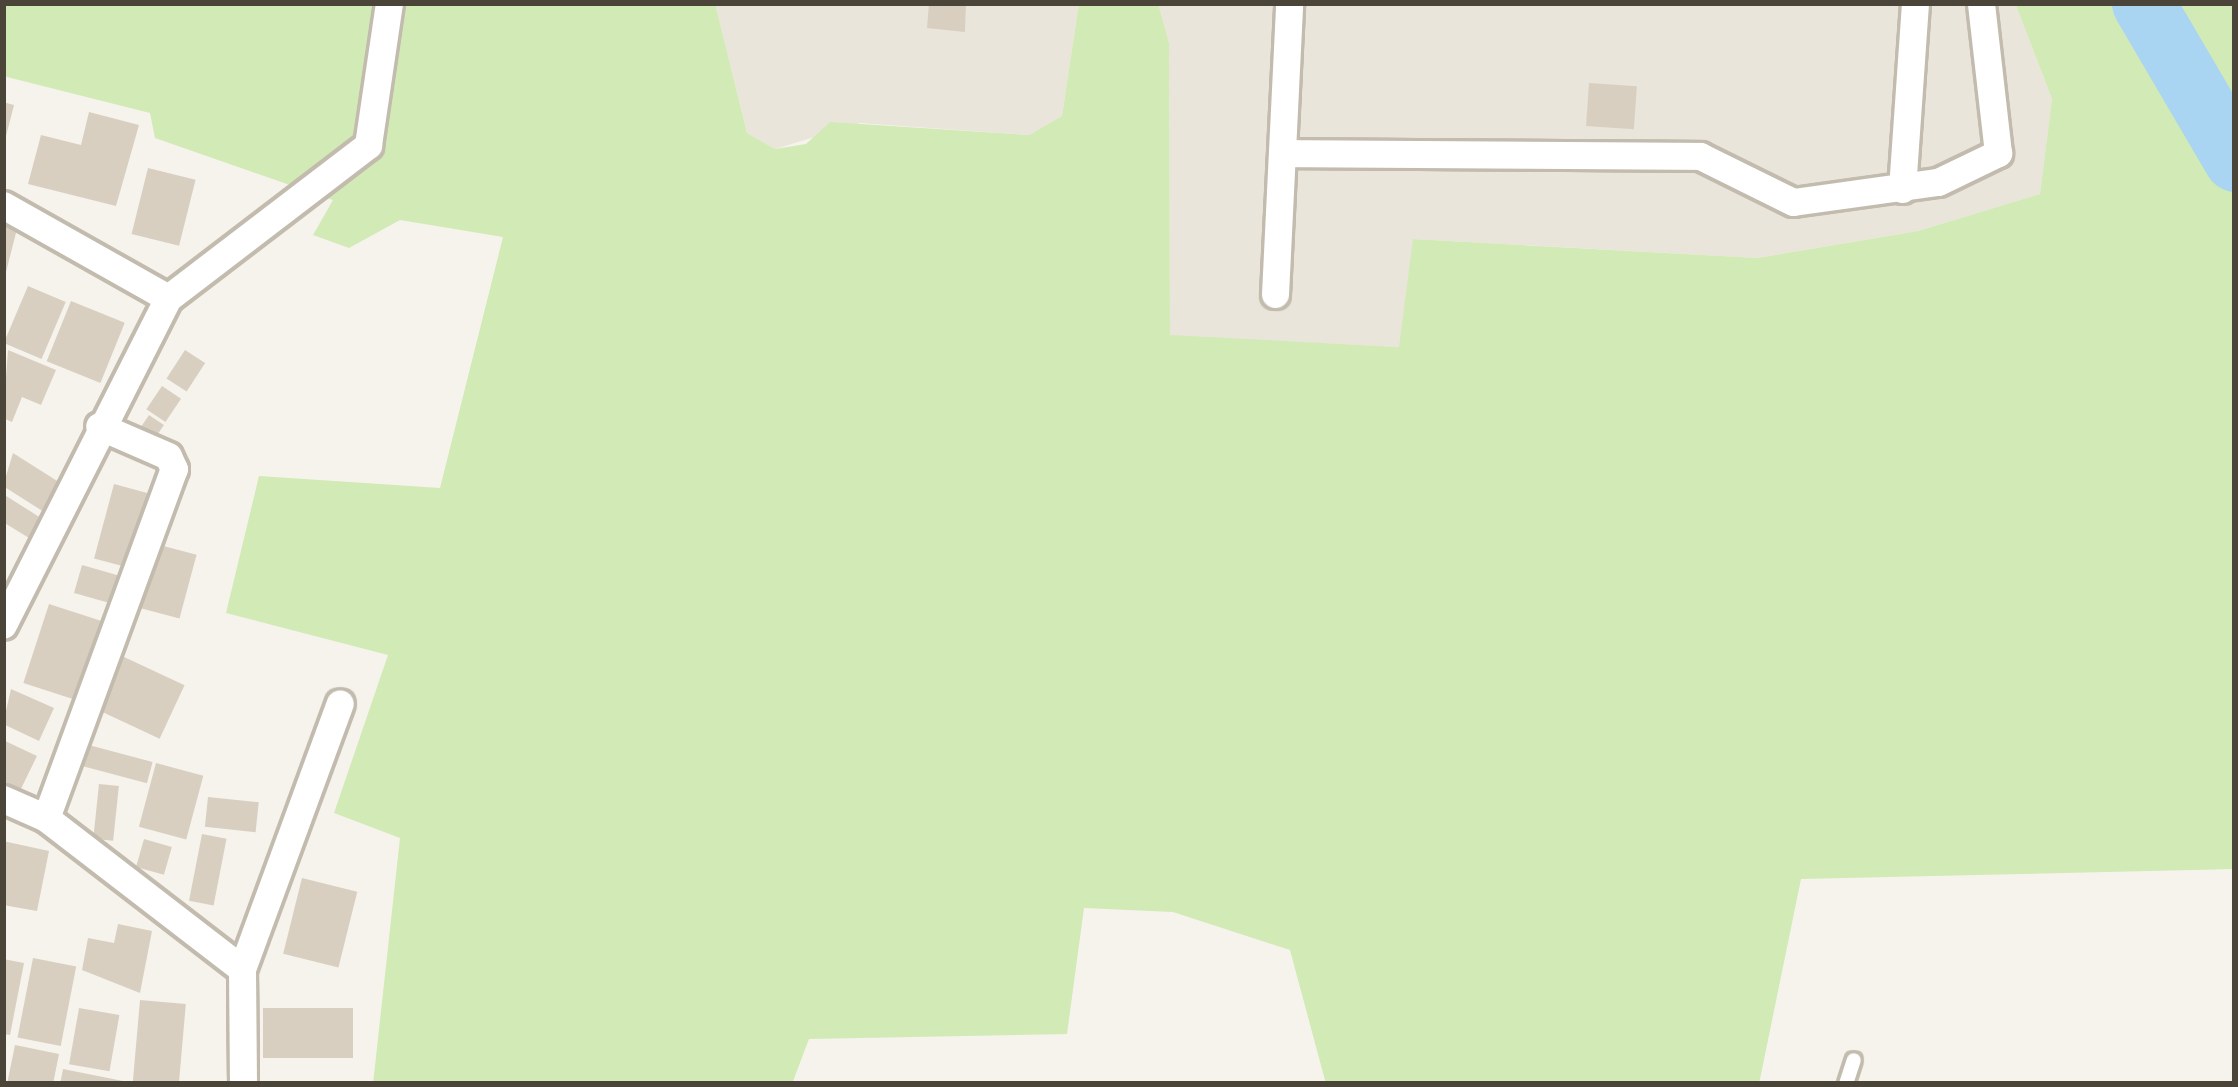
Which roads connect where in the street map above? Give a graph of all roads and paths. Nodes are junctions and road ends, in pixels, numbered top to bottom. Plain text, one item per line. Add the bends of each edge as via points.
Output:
1 (389, 3) edge
2 (1289, 3) edge
3 (1915, 3) edge
4 (1981, 3) edge
5 (1283, 153) junction
6 (1902, 189) junction
7 (3, 206) edge
8 (1275, 294) dead end
9 (168, 298) junction
10 (99, 426) junction
11 (3, 625) edge
12 (340, 703) dead end
13 (3, 799) edge
14 (46, 818) junction
15 (242, 968) junction
16 (1854, 1060) dead end
17 (243, 1084) edge
18 (1846, 1084) edge

1 - 9 street via 368,145
2 - 5 street
3 - 6 street
4 - 6 street via 1998,153
5 - 6 street via 1700,156 1793,202
5 - 8 street
7 - 9 street
9 - 10 street
10 - 11 street
10 - 14 street via 167,456 174,469
12 - 15 street
13 - 14 street
14 - 15 street
15 - 17 street
16 - 18 lane

